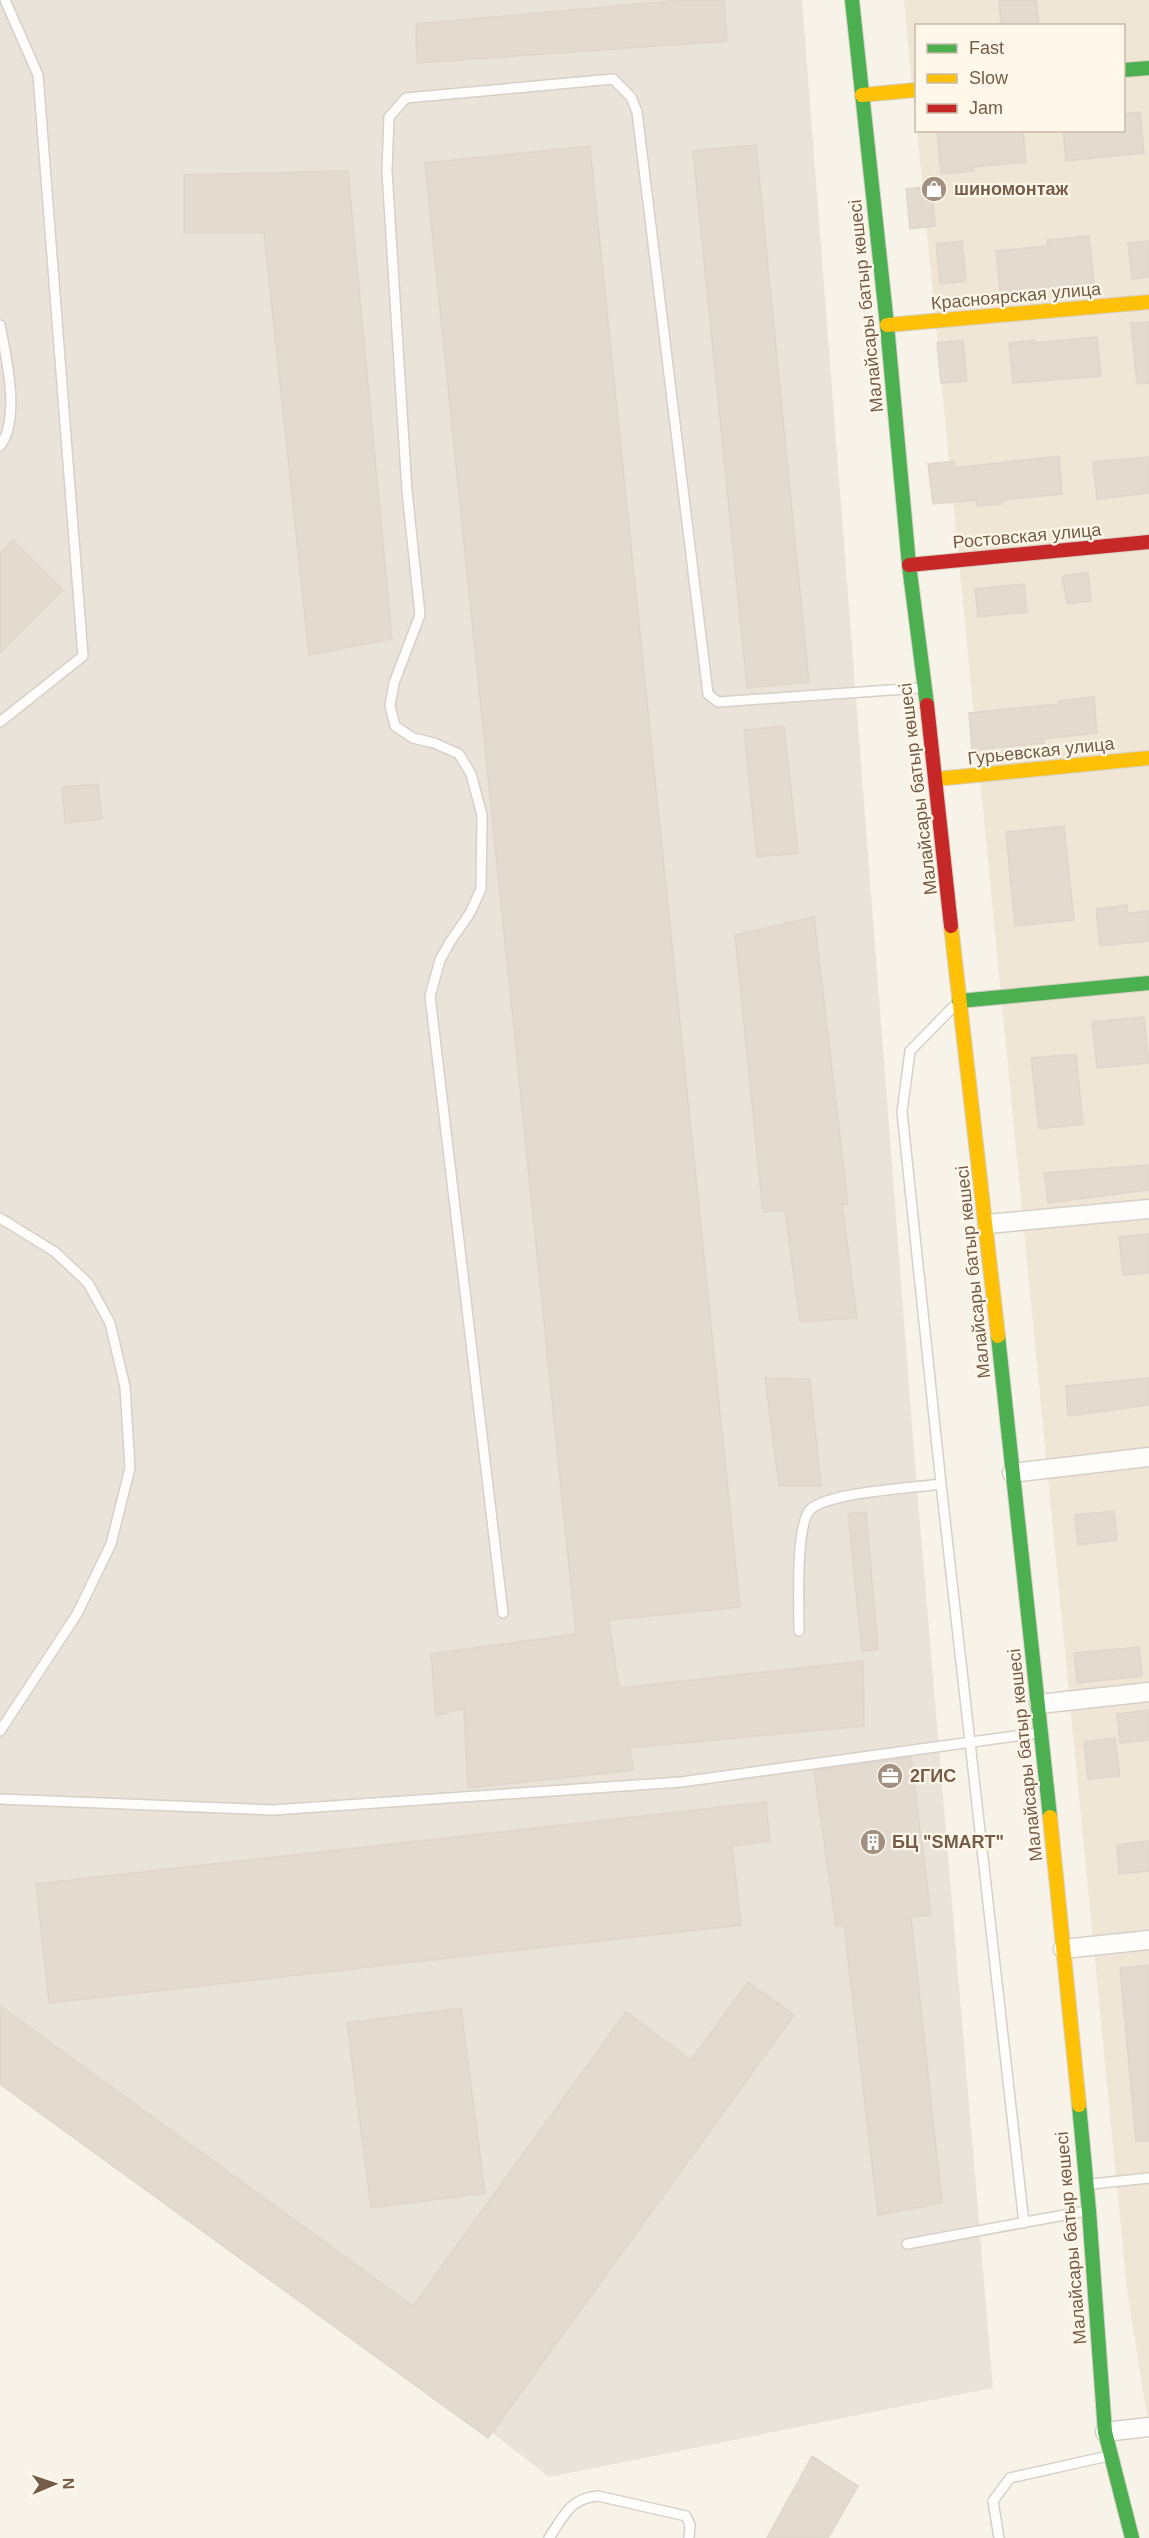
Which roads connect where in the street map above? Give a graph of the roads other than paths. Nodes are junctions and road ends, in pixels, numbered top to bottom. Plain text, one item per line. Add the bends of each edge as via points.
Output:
1 (5, 0) edge
2 (852, 0) edge
3 (1149, 68) edge
4 (1125, 70) edge
5 (915, 90) edge
6 (862, 95) junction
7 (1149, 302) edge
8 (0, 325) edge
9 (887, 325) junction
10 (0, 446) edge
11 (1149, 542) edge
12 (909, 565) junction
13 (925, 687) junction
14 (0, 722) edge
15 (1149, 758) edge
16 (936, 779) junction
17 (1149, 983) edge
18 (959, 1001) junction
19 (1149, 1209) edge
20 (0, 1218) edge
21 (987, 1224) junction
22 (1149, 1457) edge
23 (1012, 1473) junction
24 (941, 1484) junction
25 (503, 1613) dead end
26 (799, 1631) dead end
27 (1149, 1692) edge
28 (1038, 1704) junction
29 (0, 1731) edge
30 (1041, 1732) junction
31 (970, 1742) junction
32 (0, 1799) edge
33 (1149, 1940) edge
34 (1063, 1949) junction
35 (1149, 2178) edge
36 (1086, 2185) junction
37 (1089, 2211) junction
38 (1024, 2223) junction
39 (907, 2244) dead end
40 (1149, 2427) edge
41 (1105, 2432) junction
42 (1111, 2455) junction
43 (549, 2538) edge
44 (689, 2538) edge
45 (999, 2538) edge
46 (1132, 2538) edge

1 - 14 lane via 38,75 83,656
2 - 6 main road, Малайсары батыр көшесі
3 - 4 main road
5 - 6 main road
6 - 9 main road, Малайсары батыр көшесі
7 - 9 main road, Красноярская улица
8 - 10 lane via 11,378 7,436
9 - 12 main road, Малайсары батыр көшесі
11 - 12 main road, Ростовская улица
12 - 13 main road, Малайсары батыр көшесі
13 - 16 main road, Малайсары батыр көшесі
13 - 25 lane via 718,702 708,694 637,112 632,97 613,80 406,98 389,117 387,171 407,491 420,615 394,683 390,706 395,726 413,738 459,754 471,774 482,814 481,889 440,960 430,996
15 - 16 main road, Гурьевская улица
16 - 18 main road, Малайсары батыр көшесі
17 - 18 main road
18 - 21 main road, Малайсары батыр көшесі
18 - 24 lane via 910,1051 902,1112
19 - 21 street
20 - 29 lane via 55,1252 80,1275 110,1323 125,1387 130,1468 111,1544 77,1614
21 - 23 main road, Малайсары батыр көшесі
22 - 23 street
23 - 28 main road, Малайсары батыр көшесі
24 - 26 lane via 828,1499 810,1509 801,1532
24 - 31 lane
27 - 28 street
28 - 30 main road, Малайсары батыр көшесі
30 - 31 lane
30 - 34 main road, Малайсары батыр көшесі
31 - 32 lane via 681,1782 273,1810
31 - 38 lane
33 - 34 street
34 - 36 main road, Малайсары батыр көшесі
35 - 36 lane
36 - 37 main road, Малайсары батыр көшесі
37 - 38 lane
37 - 41 main road, Малайсары батыр көшесі
38 - 39 lane
40 - 41 street
41 - 42 main road, Малайсары батыр көшесі
42 - 45 lane via 1010,2478 993,2501
42 - 46 main road, Малайсары батыр көшесі
43 - 44 lane via 573,2504 585,2497 598,2496 686,2516

